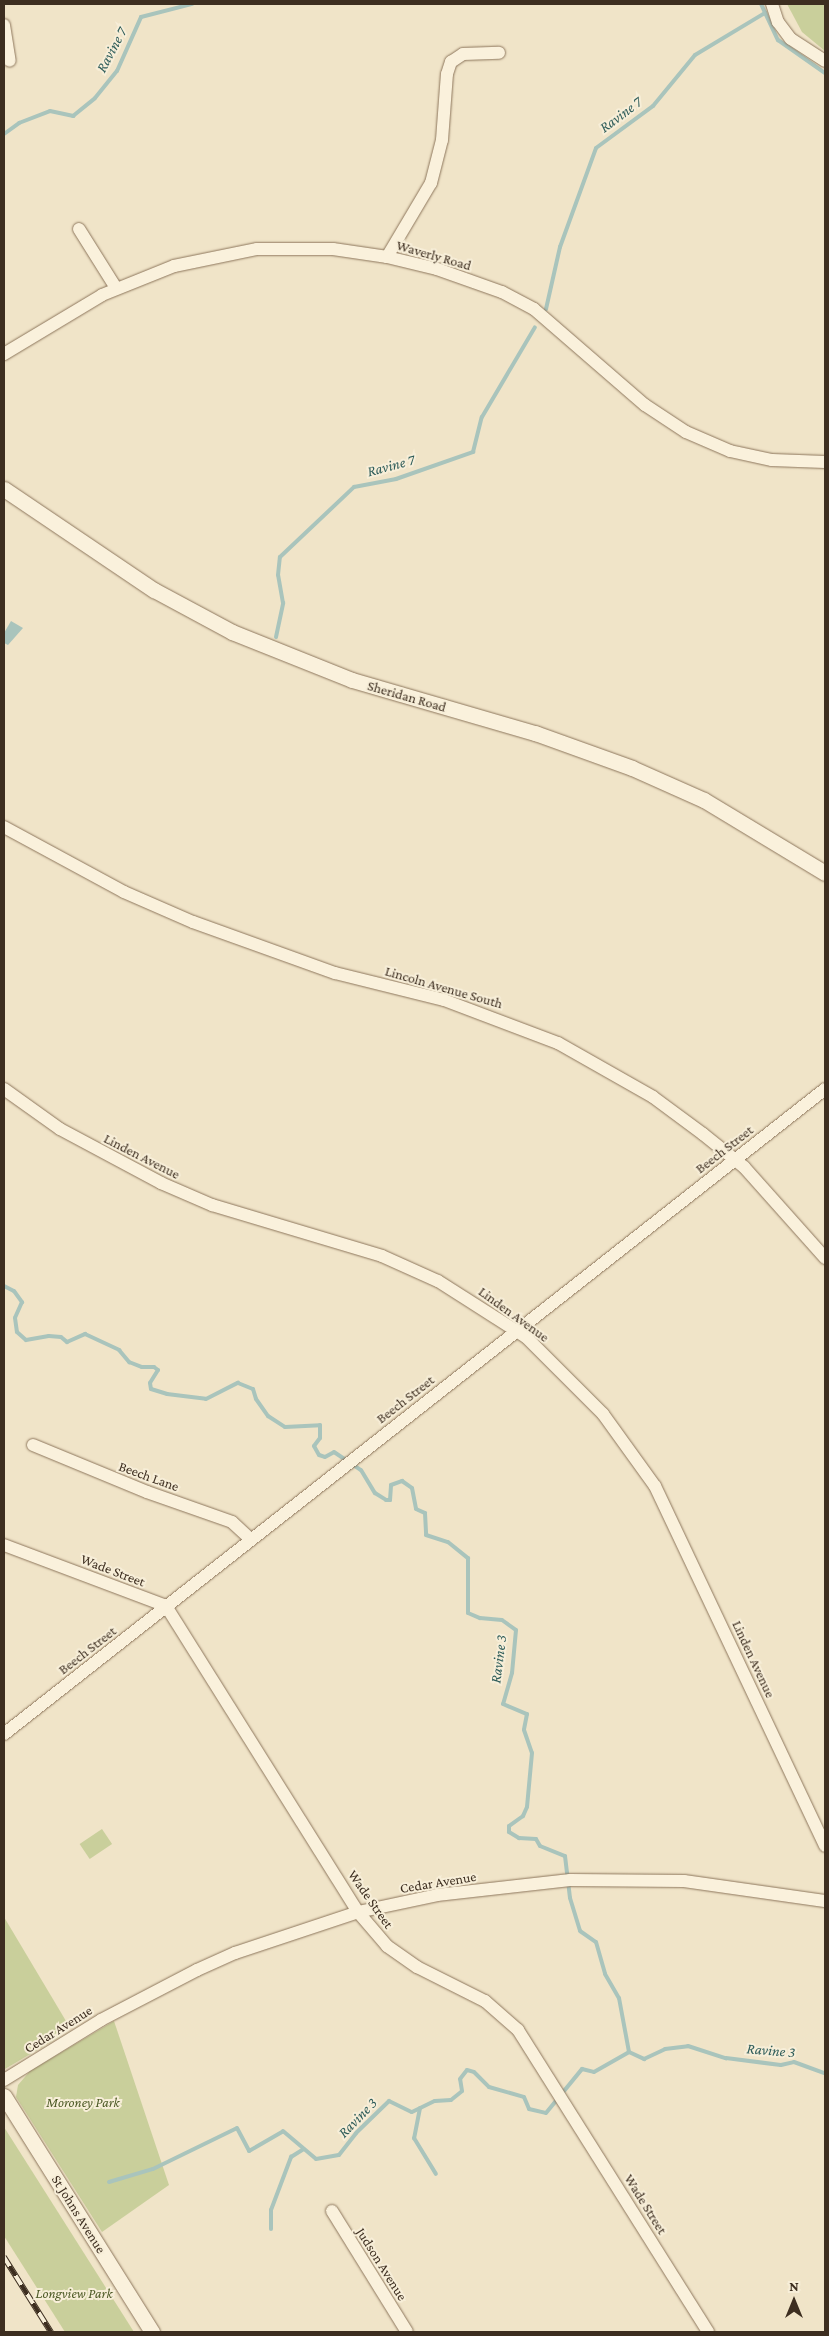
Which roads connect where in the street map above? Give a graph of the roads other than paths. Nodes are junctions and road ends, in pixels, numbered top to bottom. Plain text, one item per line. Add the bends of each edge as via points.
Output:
1 (772, 4) edge
2 (4, 25) edge
3 (499, 53) dead end
4 (10, 61) dead end
5 (825, 61) edge
6 (79, 229) dead end
7 (387, 257) junction
8 (116, 288) junction
9 (4, 354) edge
10 (825, 462) edge
11 (4, 489) edge
12 (4, 827) edge
13 (825, 873) edge
14 (4, 1089) edge
15 (825, 1089) edge
16 (734, 1160) junction
17 (825, 1258) edge
18 (516, 1331) junction
19 (34, 1445) dead end
20 (251, 1540) junction
21 (4, 1545) edge
22 (166, 1606) junction
23 (4, 1734) edge
24 (825, 1846) edge
25 (825, 1901) edge
26 (358, 1912) junction
27 (4, 2080) edge
28 (4, 2096) edge
29 (332, 2211) dead end
30 (152, 2332) edge
31 (407, 2332) edge
32 (708, 2332) edge

1 - 5 street via 778,22 791,39
2 - 4 street
3 - 7 street via 463,54 451,62 447,74 442,140 431,183
6 - 8 street
7 - 8 street, Waverly Road via 333,249 257,249 174,266
7 - 10 street, Waverly Road via 437,269 502,292 534,309 645,405 686,432 730,452 772,460
8 - 9 street, Waverly Road
11 - 13 street, Sheridan Road via 146,585 232,632 352,680 535,733 632,768 710,804
12 - 16 street, Lincoln Avenue South via 115,888 193,922 335,973 452,1003 558,1043 653,1098
14 - 18 street, Linden Avenue via 60,1129 161,1183 253,1218 382,1256 438,1281
15 - 16 street, Beech Street
16 - 17 street, Lincoln Avenue South via 790,1216
16 - 18 street, Beech Street
18 - 20 street, Beech Street
18 - 24 street, Linden Avenue via 566,1374 603,1414 654,1486
19 - 20 street, Beech Lane via 147,1492 232,1522
20 - 22 street, Beech Street
21 - 22 street, Wade Street
22 - 23 street, Beech Street
22 - 26 street, Wade Street
25 - 26 street, Cedar Avenue via 728,1885 616,1880 519,1885 437,1895
26 - 27 street, Cedar Avenue via 236,1953 197,1970 101,2020
26 - 32 street, Wade Street via 387,1946 416,1968 485,2001 518,2030
28 - 30 street, St Johns Avenue
29 - 31 street, Judson Avenue

